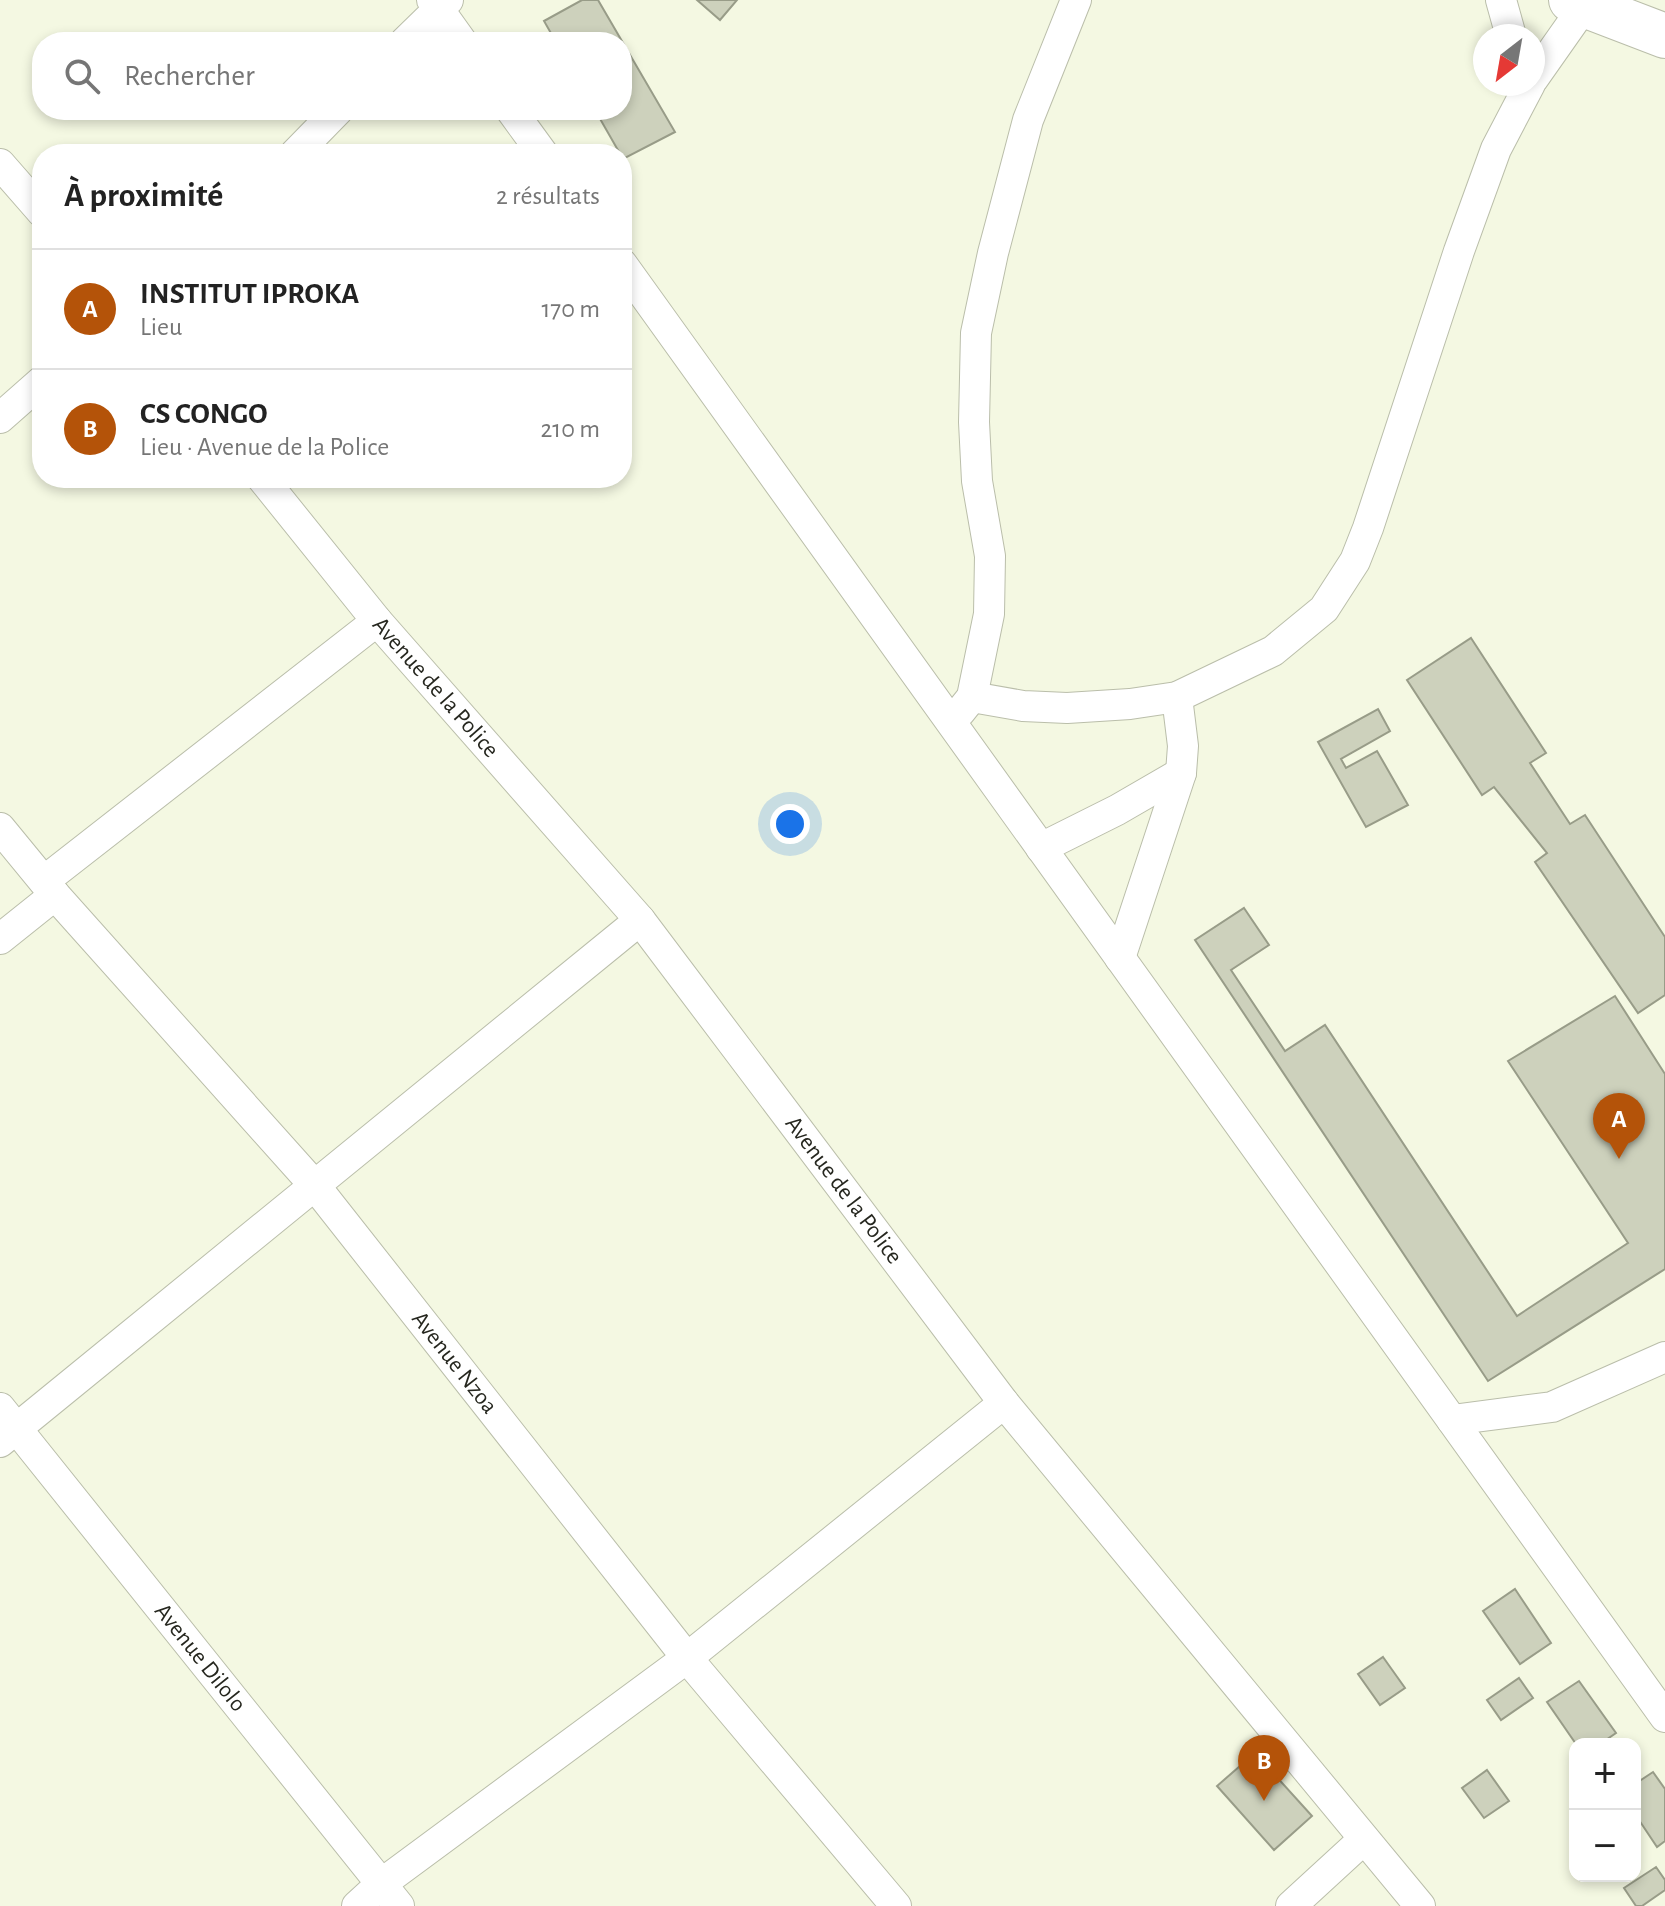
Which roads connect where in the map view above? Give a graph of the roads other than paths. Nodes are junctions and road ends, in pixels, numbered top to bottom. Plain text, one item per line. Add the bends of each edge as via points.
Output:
1 (1076, 0) edge
2 (1501, 0) edge
3 (1578, 2) edge
4 (439, 3) edge
5 (1508, 24) edge
6 (414, 32) edge
7 (456, 32) edge
8 (1665, 36) edge
9 (1545, 54) edge
10 (1520, 96) edge
11 (328, 120) edge
12 (518, 120) edge
13 (305, 144) edge
14 (536, 144) edge
15 (0, 164) edge
16 (32, 201) edge
17 (632, 278) edge
18 (32, 390) edge
19 (0, 418) edge
20 (270, 488) edge
21 (377, 621) junction
22 (972, 697) junction
23 (1177, 697) junction
24 (951, 722) junction
25 (1181, 773) junction
26 (0, 828) edge
27 (1041, 848) junction
28 (49, 888) junction
29 (640, 920) junction
30 (0, 939) edge
31 (1120, 958) junction
32 (316, 1187) junction
33 (1665, 1357) edge
34 (1004, 1403) junction
35 (1452, 1420) junction
36 (6, 1426) edge
37 (687, 1658) junction
38 (1665, 1717) edge
39 (1364, 1839) junction
40 (390, 1895) edge
41 (357, 1906) edge
42 (896, 1906) edge
43 (1291, 1906) edge
44 (1420, 1906) edge

1 - 22 street via 1028,120 976,333 977,481 990,556 989,614
2 - 5 street
3 - 8 street
3 - 9 street
4 - 6 street
4 - 7 street
10 - 23 street via 1459,251 1355,561 1324,609 1273,651
11 - 13 street
12 - 14 street
15 - 16 street
17 - 24 street
18 - 19 street
20 - 21 street, Avenue de la Police
21 - 28 street
21 - 29 street, Avenue de la Police
22 - 23 street via 1067,708
22 - 24 street
23 - 25 street
24 - 27 street
25 - 27 street
25 - 31 street
26 - 28 street, Avenue Nzoa
27 - 31 street
28 - 30 street
28 - 32 street, Avenue Nzoa
29 - 32 street
29 - 34 street, Avenue de la Police
31 - 35 street
32 - 36 street
32 - 37 street, Avenue Nzoa
33 - 35 street via 1552,1407
34 - 37 street
34 - 39 street, Avenue de la Police
35 - 38 street
36 - 40 street, Avenue Dilolo
37 - 40 street
37 - 42 street, Avenue Nzoa
39 - 43 street
39 - 44 street, Avenue de la Police
40 - 41 street

